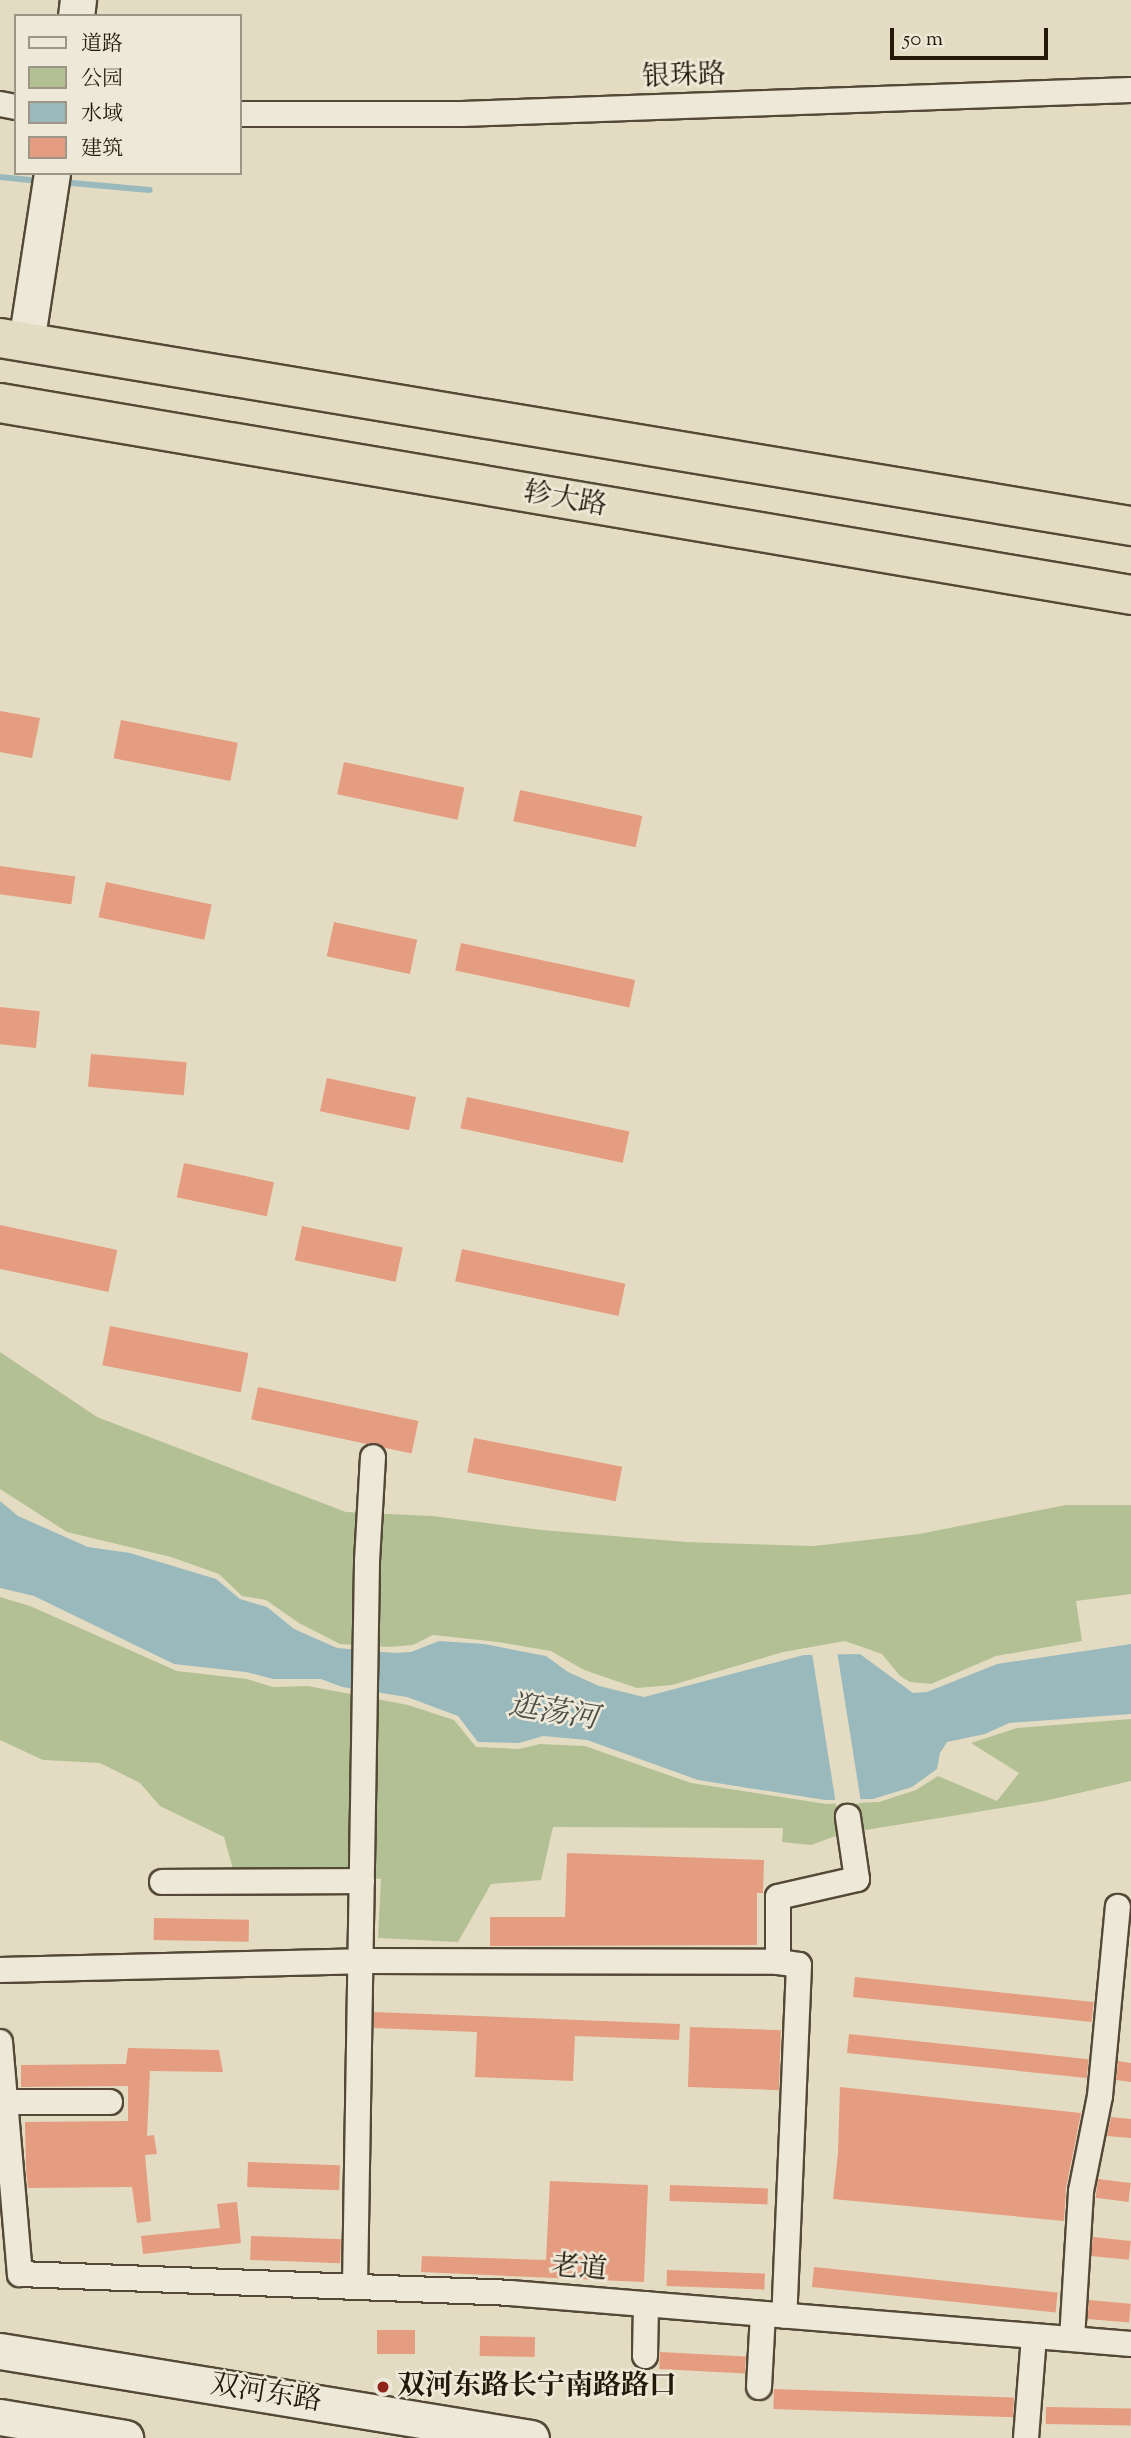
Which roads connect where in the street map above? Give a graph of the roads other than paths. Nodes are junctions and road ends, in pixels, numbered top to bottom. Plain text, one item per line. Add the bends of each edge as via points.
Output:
1 (1131, 90) edge
2 (242, 114) edge
3 (52, 175) edge
4 (13, 341) edge
5 (0, 403) edge
6 (1131, 527) edge
7 (1131, 595) edge
8 (373, 1457) dead end
9 (848, 1817) dead end
10 (362, 1881) junction
11 (162, 1882) dead end
12 (1118, 1907) dead end
13 (360, 1961) junction
14 (778, 1962) junction
15 (0, 1970) edge
16 (0, 2042) edge
17 (6, 2102) junction
18 (110, 2102) dead end
19 (355, 2287) junction
20 (646, 2304) junction
21 (774, 2315) junction
22 (1034, 2336) junction
23 (1072, 2339) junction
24 (1131, 2344) edge
25 (0, 2351) edge
26 (645, 2356) dead end
27 (759, 2386) dead end
28 (0, 2417) edge
29 (125, 2438) edge
30 (531, 2438) edge
31 (1026, 2438) edge

1 - 2 street, 银珠路 via 476,114
3 - 4 street via 35,284
4 - 6 highway
5 - 7 highway, 轸大路
8 - 10 street
9 - 14 street via 857,1879 778,1897
10 - 11 street
10 - 13 street
12 - 23 street via 1100,2095 1081,2191
13 - 14 street
13 - 15 street
13 - 19 street
14 - 21 street via 799,1965
16 - 17 street
17 - 18 street
17 - 19 street, 老道 via 20,2274
19 - 20 street, 老道
20 - 21 street, 老道
20 - 26 street
21 - 22 street, 老道
21 - 27 street
22 - 23 street, 老道
22 - 31 street
23 - 24 street, 老道
25 - 30 street, 双河东路
28 - 29 street

